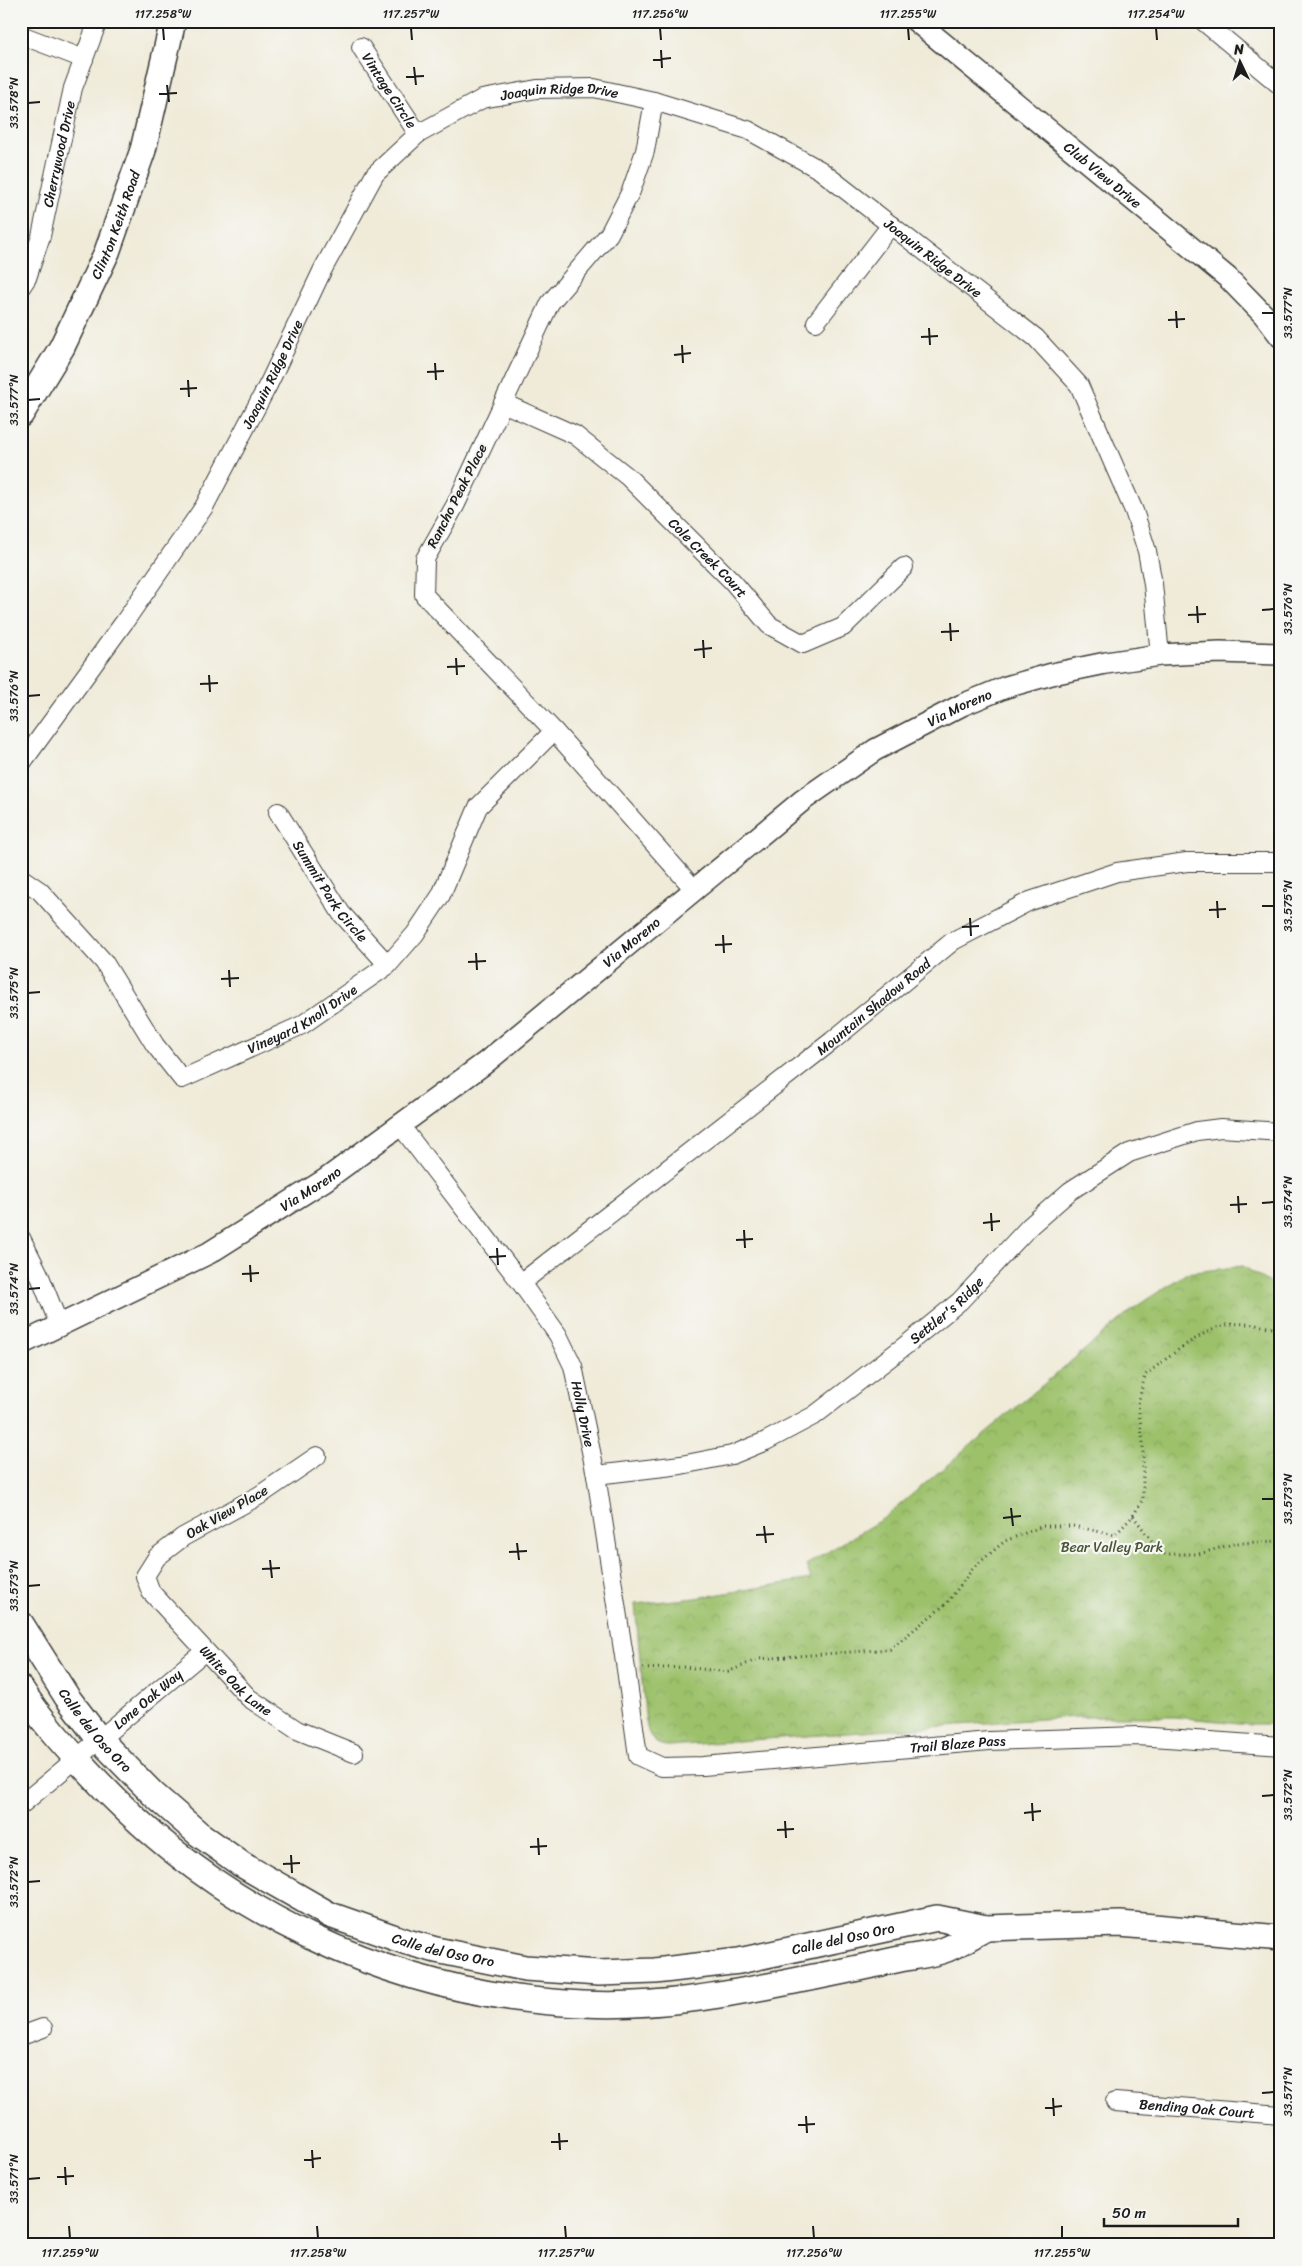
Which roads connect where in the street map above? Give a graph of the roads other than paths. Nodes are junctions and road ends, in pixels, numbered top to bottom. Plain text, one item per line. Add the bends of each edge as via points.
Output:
1 (98, 21) edge
2 (173, 21) edge
3 (916, 21) edge
4 (1203, 21) edge
5 (21, 35) edge
6 (361, 47) dead end
7 (84, 59) junction
8 (1281, 86) edge
9 (654, 101) junction
10 (418, 134) junction
11 (891, 225) junction
12 (23, 280) edge
13 (816, 322) dead end
14 (1281, 337) edge
15 (503, 403) junction
16 (21, 414) edge
17 (904, 567) dead end
18 (1281, 654) edge
19 (1160, 655) junction
20 (554, 731) junction
21 (21, 764) edge
22 (278, 812) dead end
23 (1281, 862) edge
24 (21, 878) edge
25 (694, 889) junction
26 (388, 965) junction
27 (400, 1125) junction
28 (1281, 1132) edge
29 (21, 1238) edge
30 (521, 1283) junction
31 (60, 1327) junction
32 (21, 1344) edge
33 (317, 1456) dead end
34 (596, 1475) junction
35 (145, 1576) joint
36 (21, 1624) edge
37 (205, 1650) junction
38 (21, 1689) edge
39 (99, 1739) junction
40 (1281, 1746) edge
41 (354, 1753) dead end
42 (638, 1756) joint
43 (76, 1758) junction
44 (21, 1805) edge
45 (986, 1928) junction
46 (1281, 1938) edge
47 (436, 1950) junction
48 (426, 1981) junction
49 (42, 2028) dead end
50 (21, 2036) edge
51 (1115, 2102) dead end
52 (1281, 2115) edge

1 - 7 street, Cherrywood Drive
2 - 16 main road, Clinton Keith Road via 143,150 107,252 62,347
3 - 14 street, Club View Drive via 1228,278
4 - 8 street
5 - 7 street
6 - 10 street, Vintage Circle
7 - 12 street, Cherrywood Drive via 73,88 41,236
9 - 10 street, Joaquin Ridge Drive via 594,88 537,89 482,99
9 - 11 street, Joaquin Ridge Drive via 748,130 820,170
9 - 15 street, Rancho Peak Place via 645,151 631,191 609,234 550,303
10 - 21 street, Joaquin Ridge Drive via 375,174 323,269 269,383 204,507
11 - 13 street
11 - 19 street, Joaquin Ridge Drive via 1036,338 1079,385 1134,511 1147,551
15 - 17 street, Cole Creek Court via 576,435 628,477 734,582 769,625 803,644 843,627
15 - 20 street, Rancho Peak Place via 456,504 425,559 424,595
18 - 19 street, Via Moreno via 1220,652
19 - 25 street, Via Moreno via 1052,674 1006,687 917,727 875,750 803,800
20 - 25 street, Rancho Peak Place
20 - 26 street, Vineyard Knoll Drive via 478,807 441,894 415,934
22 - 26 street, Summit Park Circle via 341,913
23 - 30 street, Mountain Shadow Road via 1187,862 1117,872 1030,901 953,941 824,1047
24 - 26 street, Vineyard Knoll Drive via 40,891 104,962 155,1045 182,1079 302,1025
25 - 27 street, Via Moreno via 500,1051
27 - 30 street, Holly Drive
27 - 31 street, Via Moreno via 324,1180 209,1253
28 - 34 street, Settler's Ridge via 1221,1128 1196,1131 1129,1153 1070,1191 1030,1226 960,1301 814,1415 732,1455
29 - 31 street
30 - 34 street, Holly Drive via 558,1335 573,1366
31 - 32 street, Via Moreno
33 - 35 street, Oak View Place via 260,1494 184,1537 157,1557
34 - 42 street, Holly Drive
35 - 37 street, White Oak Lane via 151,1592
36 - 39 main road, Calle del Oso Oro via 67,1697
37 - 39 street, Lone Oak Way
37 - 41 street, White Oak Lane via 249,1698 297,1730
38 - 43 main road, Calle del Oso Oro
39 - 43 street, Lone Oak Way
39 - 47 main road, Calle del Oso Oro via 153,1794 199,1834 241,1864 330,1914
40 - 42 street, Trail Blaze Pass via 1138,1736 989,1741 703,1766 662,1767
43 - 44 street, Lone Oak Way
43 - 48 main road, Calle del Oso Oro via 127,1812 206,1877 256,1908 350,1955
45 - 46 main road, Calle del Oso Oro via 1120,1924
45 - 47 main road, Calle del Oso Oro via 937,1918 739,1961 655,1971 525,1968
45 - 48 main road, Calle del Oso Oro via 945,1950 714,1997 638,2004 584,2004 476,1992
47 - 48 main road
49 - 50 street
51 - 52 street, Bending Oak Court

